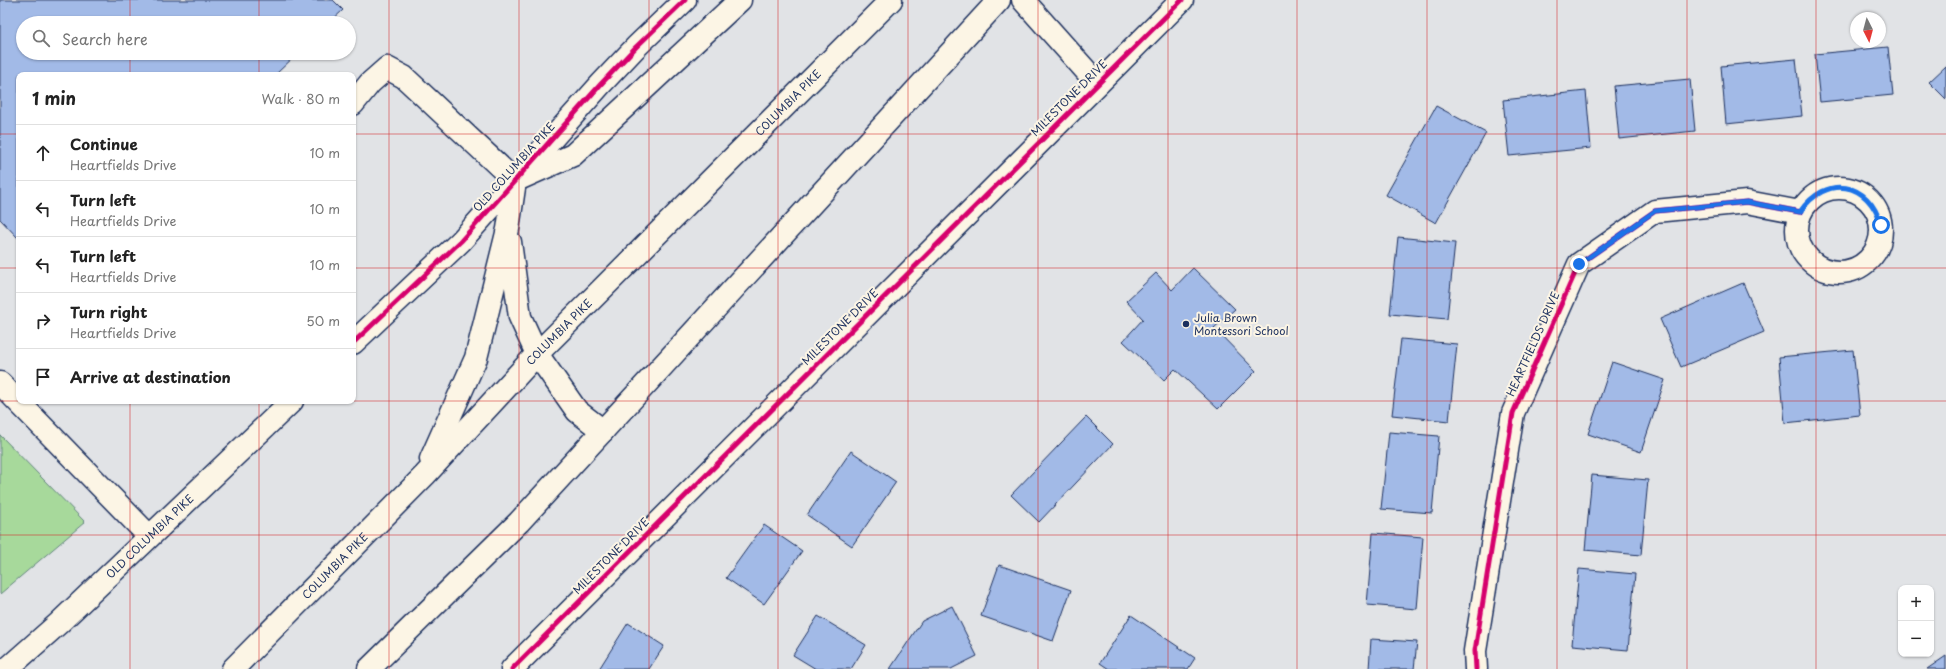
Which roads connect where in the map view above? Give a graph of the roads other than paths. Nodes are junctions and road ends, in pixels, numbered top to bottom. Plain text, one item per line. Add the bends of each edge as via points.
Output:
1 (685, 0) edge
2 (740, 0) edge
3 (891, 0) edge
4 (999, 0) edge
5 (1023, 0) edge
6 (1182, 0) edge
7 (1097, 83) junction
8 (356, 100) edge
9 (515, 181) junction
10 (1800, 212) dead end
11 (508, 229) junction
12 (356, 340) edge
13 (537, 354) junction
14 (0, 383) edge
15 (16, 399) edge
16 (20, 404) edge
17 (289, 404) edge
18 (603, 431) junction
19 (424, 475) junction
20 (149, 536) junction
21 (7, 669) edge
22 (233, 669) edge
23 (369, 669) edge
24 (512, 669) edge
25 (1476, 669) edge

1 - 9 main road, OLD COLUMBIA PIKE via 626,58
2 - 9 main road, OLD COLUMBIA PIKE via 573,155
3 - 13 main road, COLUMBIA PIKE
4 - 18 main road
5 - 7 main road
6 - 7 main road, MILESTONE DRIVE
7 - 24 main road, MILESTONE DRIVE
8 - 9 main road via 387,68 404,76
9 - 11 main road
9 - 12 main road, OLD COLUMBIA PIKE via 461,241
10 - 25 main road, HEARTFIELDS DRIVE via 1747,202 1655,211 1579,264 1513,413 1475,650
11 - 13 main road via 520,317
11 - 19 main road via 476,358
13 - 18 main road via 577,411
13 - 19 main road, COLUMBIA PIKE
14 - 15 main road
16 - 20 main road
17 - 20 main road, OLD COLUMBIA PIKE
18 - 23 main road via 519,522
19 - 22 main road, COLUMBIA PIKE
20 - 21 main road, OLD COLUMBIA PIKE

